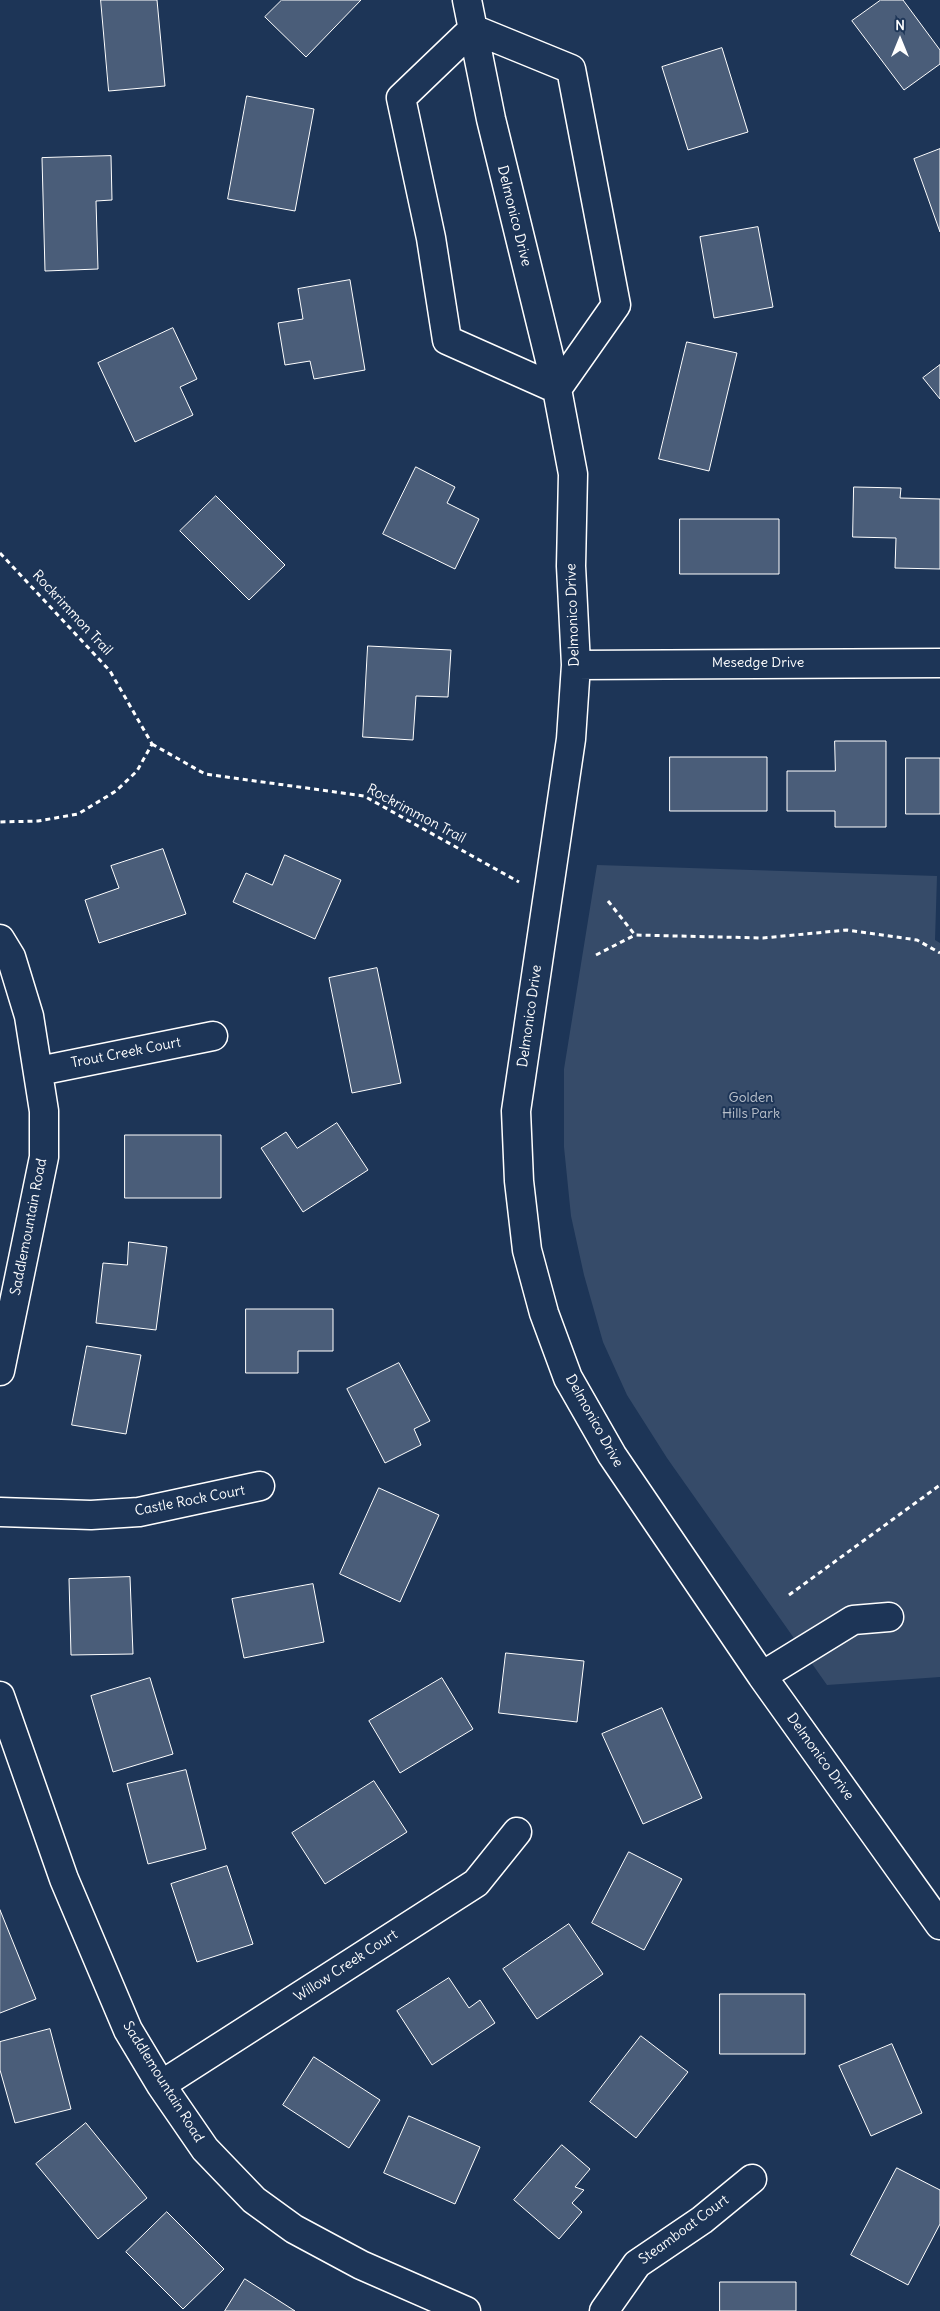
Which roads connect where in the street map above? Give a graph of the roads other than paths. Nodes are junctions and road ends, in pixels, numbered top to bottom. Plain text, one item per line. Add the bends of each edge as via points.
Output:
1 (467, 0) edge
2 (473, 29) junction
3 (557, 389) junction
4 (940, 663) edge
5 (576, 665) junction
6 (0, 940) edge
7 (213, 1036) dead end
8 (39, 1071) junction
9 (0, 1371) edge
10 (260, 1486) dead end
11 (0, 1512) edge
12 (889, 1617) dead end
13 (762, 1676) junction
14 (0, 1696) edge
15 (517, 1832) dead end
16 (940, 1925) edge
17 (161, 2085) junction
18 (752, 2179) dead end
19 (466, 2311) edge
20 (604, 2311) edge

1 - 2 street, Delmonico Drive
2 - 3 street, Delmonico Drive via 491,119
2 - 3 street via 570,69 616,304
2 - 3 street via 401,98 432,238 447,340
3 - 5 street, Delmonico Drive via 573,474 571,566
4 - 5 street, Mesedge Drive
5 - 13 street, Delmonico Drive via 571,739 516,1111 519,1181 527,1250 568,1378 612,1455
6 - 8 street, Saddlemountain Road via 11,957 29,1016
7 - 8 street, Trout Creek Court
8 - 9 street, Saddlemountain Road via 44,1111 44,1157
10 - 11 street, Castle Rock Court via 139,1512 91,1515
12 - 13 street via 853,1620
13 - 16 street, Delmonico Drive
14 - 17 street, Saddlemountain Road via 64,1879 128,2030
15 - 17 street, Willow Creek Court via 476,1883
17 - 19 street, Saddlemountain Road via 204,2149 254,2200 294,2229 361,2265
18 - 20 street, Steamboat Court via 702,2220 637,2264

